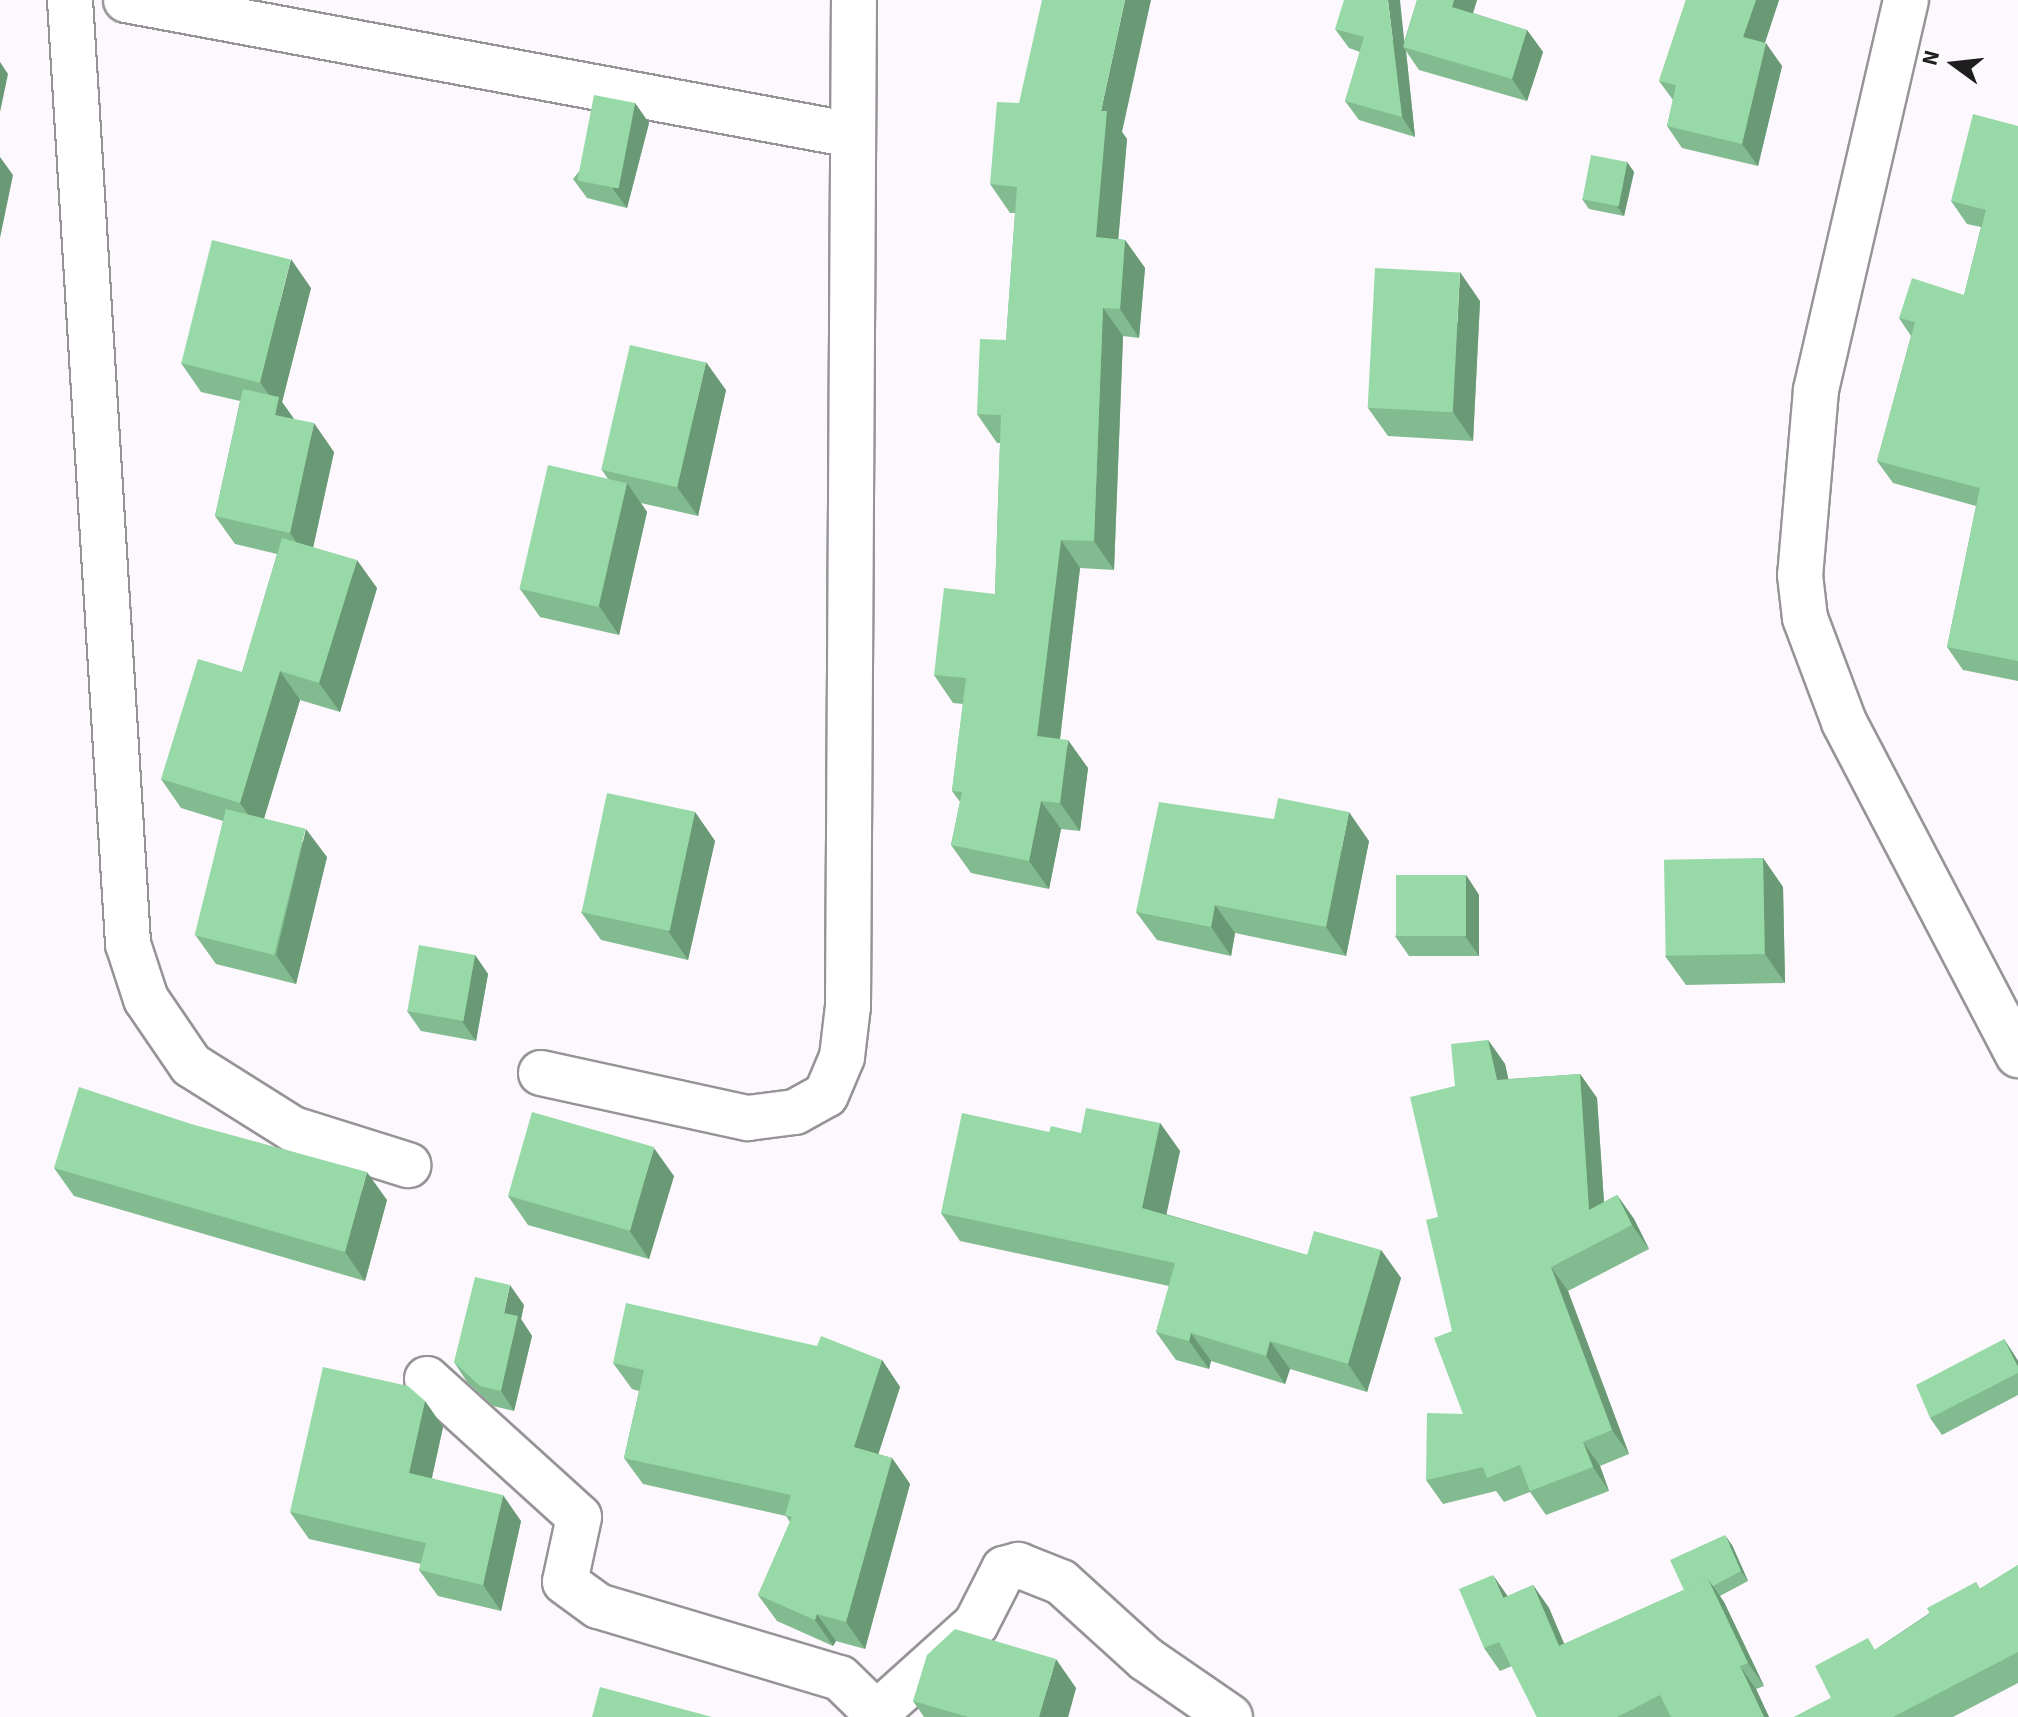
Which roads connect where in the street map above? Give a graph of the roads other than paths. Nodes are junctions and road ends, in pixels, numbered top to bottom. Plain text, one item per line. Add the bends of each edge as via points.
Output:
1 (70, 0) edge
2 (126, 0) edge
3 (854, 0) edge
4 (1906, 0) edge
5 (852, 135) junction
6 (2018, 1055) edge
7 (541, 1073) dead end
8 (408, 1165) dead end
9 (427, 1379) dead end
10 (880, 1714) edge
11 (1230, 1717) edge

1 - 8 street via 128,944 146,999 191,1065 293,1129
2 - 5 street
3 - 5 street
4 - 6 street via 1816,390 1800,575 1805,618 1844,722
5 - 7 street via 848,1006 842,1057 826,1095 795,1112 748,1118
9 - 10 street via 579,1517 565,1582 598,1606 840,1678
10 - 11 street via 976,1624 1004,1569 1018,1565 1061,1582 1146,1659

